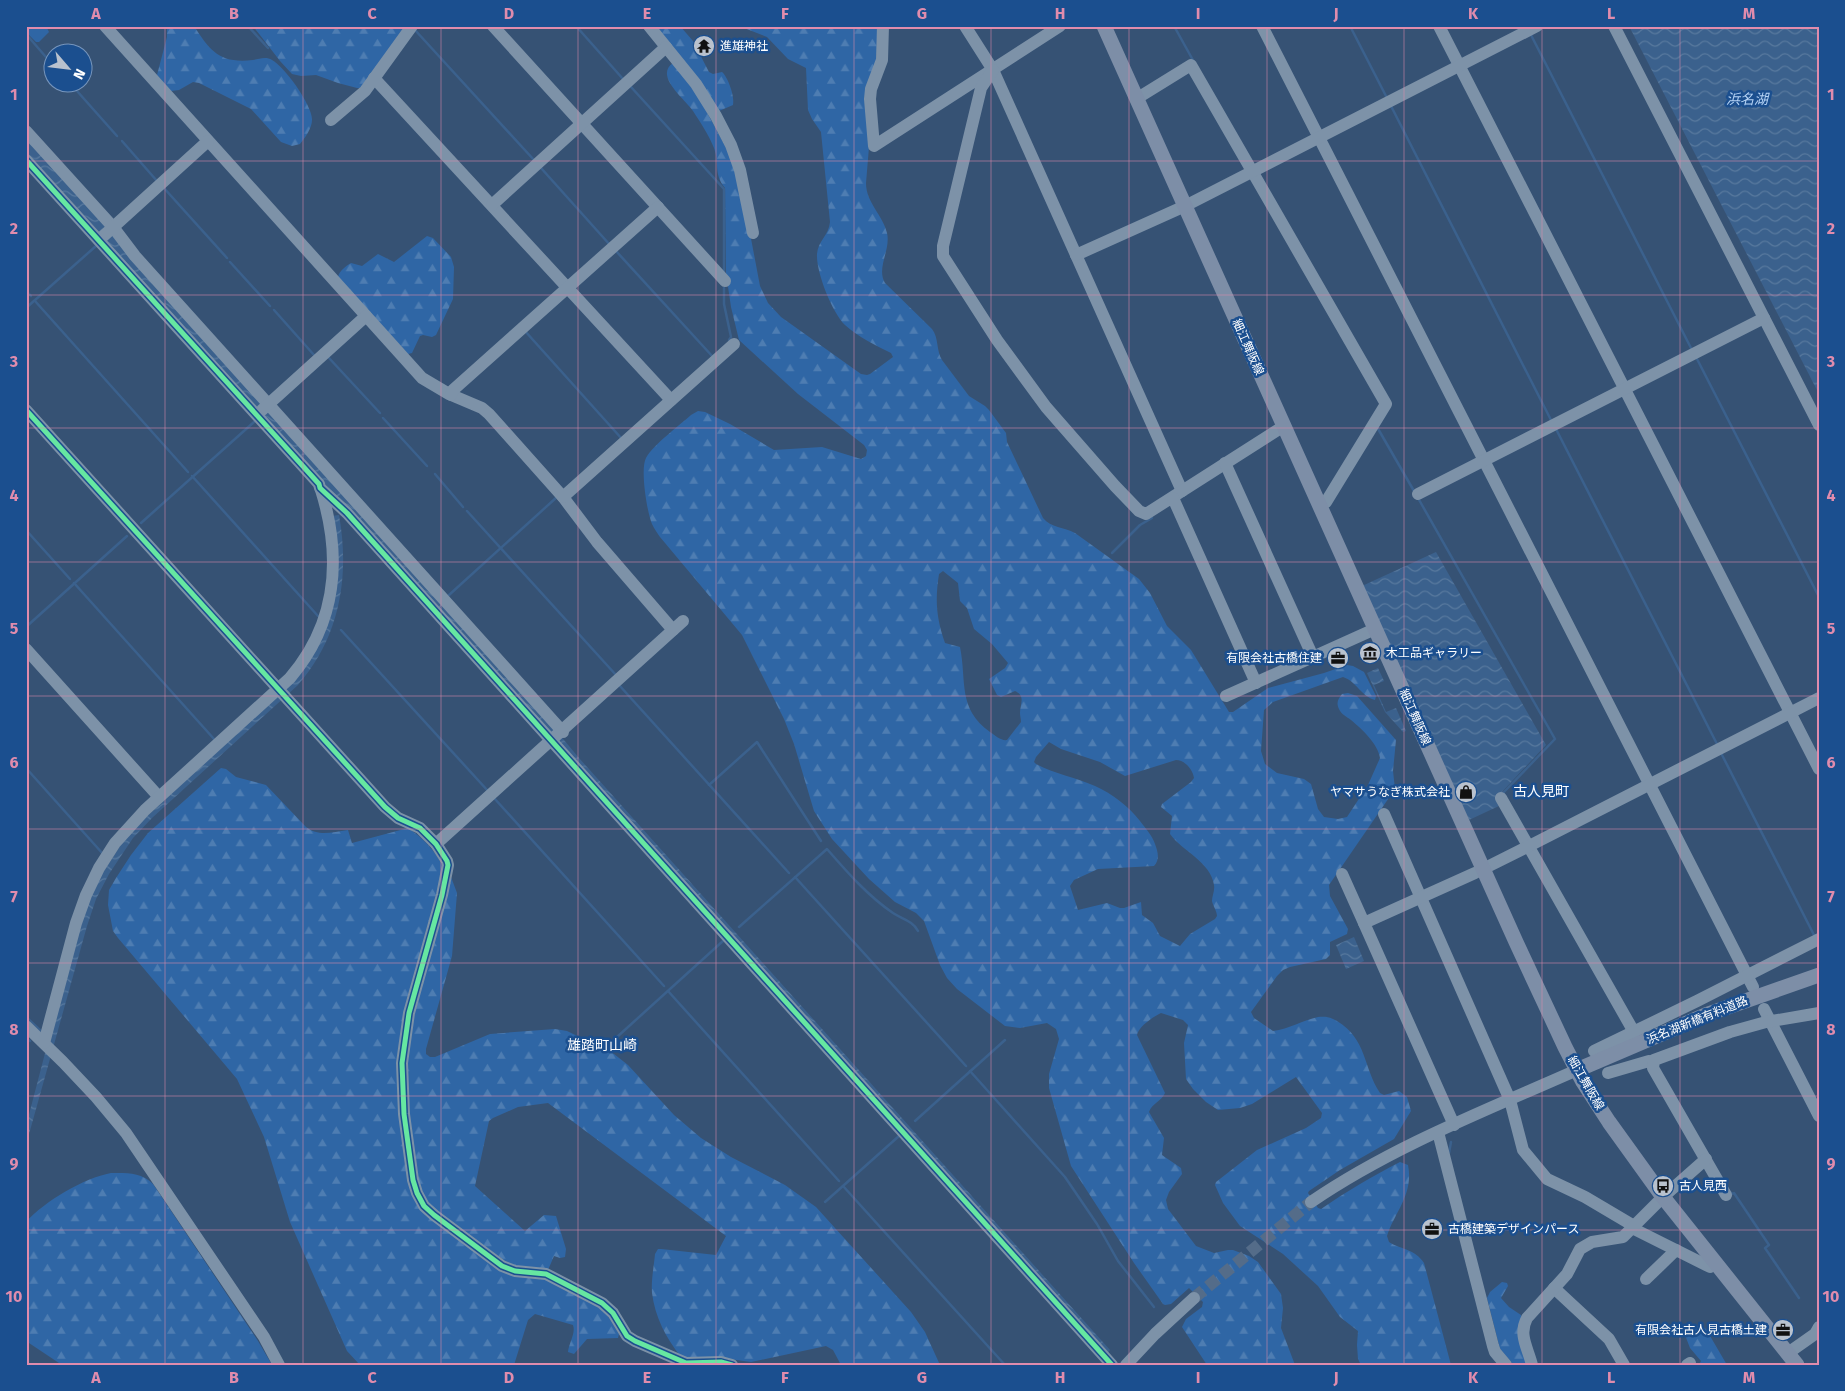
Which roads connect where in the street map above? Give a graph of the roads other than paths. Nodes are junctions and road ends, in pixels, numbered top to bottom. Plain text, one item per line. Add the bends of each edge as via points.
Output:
1 (105, 26) edge
2 (412, 26) edge
3 (493, 26) edge
4 (649, 26) edge
5 (883, 26) edge
6 (965, 26) edge
7 (1060, 26) edge
8 (1104, 26) edge
9 (1262, 26) edge
10 (1439, 26) edge
11 (1537, 26) edge
12 (1614, 26) edge
13 (666, 47) junction
14 (1459, 66) junction
15 (993, 70) junction
16 (374, 78) junction
17 (1136, 99) junction
18 (331, 120) dead end
19 (582, 124) junction
20 (26, 131) edge
21 (1319, 137) junction
22 (208, 141) junction
23 (26, 160) edge
24 (1252, 171) junction
25 (492, 205) junction
26 (1184, 206) junction
27 (658, 207) junction
28 (106, 233) junction
29 (753, 233) dead end
30 (1076, 255) junction
31 (725, 281) dead end
32 (568, 288) junction
33 (366, 316) junction
34 (1764, 318) junction
35 (734, 344) dead end
36 (1624, 389) junction
37 (451, 395) junction
38 (671, 400) junction
39 (26, 410) edge
40 (263, 410) junction
41 (1819, 425) edge
42 (1284, 426) junction
43 (1484, 461) junction
44 (1225, 464) junction
45 (320, 488) junction
46 (1418, 494) dead end
47 (1178, 495) junction
48 (563, 497) junction
49 (1319, 505) junction
50 (683, 621) dead end
51 (1375, 629) junction
52 (673, 630) junction
53 (26, 649) edge
54 (1313, 657) junction
55 (1256, 683) junction
56 (281, 693) junction
57 (1226, 696) dead end
58 (1819, 698) edge
59 (1790, 712) junction
60 (557, 734) junction
61 (1819, 769) edge
62 (1649, 784) junction
63 (159, 797) junction
64 (1501, 798) dead end
65 (1384, 814) dead end
66 (436, 844) junction
67 (1528, 846) junction
68 (1483, 869) junction
69 (1342, 874) dead end
70 (1420, 897) junction
71 (1364, 923) junction
72 (1819, 939) edge
73 (1819, 975) edge
74 (1750, 981) junction
75 (1819, 1013) edge
76 (1767, 1015) junction
77 (26, 1026) edge
78 (1634, 1032) junction
79 (48, 1047) junction
80 (1594, 1051) dead end
81 (1653, 1062) junction
82 (1577, 1070) junction
83 (1608, 1073) dead end
84 (1510, 1100) junction
85 (1819, 1116) edge
86 (1454, 1125) junction
87 (1438, 1132) junction
88 (1706, 1159) junction
89 (1726, 1195) dead end
90 (1663, 1197) junction
91 (1312, 1202) tunnel mouth
92 (1633, 1227) junction
93 (1676, 1250) junction
94 (1715, 1263) junction
95 (1646, 1279) dead end
96 (1554, 1288) junction
97 (1194, 1298) tunnel mouth
98 (1819, 1327) edge
99 (1792, 1359) edge
100 (279, 1365) edge
101 (732, 1365) edge
102 (1112, 1365) edge
103 (1126, 1365) edge
104 (1506, 1365) edge
105 (1532, 1365) edge
106 (1624, 1365) edge

1 - 22 street
2 - 16 street
3 - 19 street
4 - 13 street
5 - 15 street via 882,60 870,99 874,146
6 - 15 street
7 - 15 street
8 - 17 main road, 細江舞阪線
9 - 21 street
10 - 14 street
11 - 14 street
12 - 34 street
13 - 19 street
13 - 29 street via 696,84 731,144
14 - 21 street
14 - 36 street
15 - 30 street
15 - 47 street via 981,88 942,256 1041,400 1078,446 1142,514 1150,513
16 - 18 street
16 - 25 street
17 - 24 street via 1191,65
17 - 26 main road, 細江舞阪線
19 - 25 street
19 - 27 street
20 - 28 street
21 - 24 street
21 - 43 street
22 - 28 street
22 - 33 street
23 - 28 street
24 - 26 street
24 - 49 street via 1386,404 1326,502
25 - 32 street
26 - 30 street
26 - 42 main road, 細江舞阪線
27 - 31 street
27 - 32 street
28 - 40 street
28 - 40 street via 135,256
30 - 47 street
32 - 37 street via 452,390
32 - 38 street
33 - 37 street via 422,378
33 - 40 street
34 - 36 street
34 - 41 street
35 - 38 street
36 - 43 street
36 - 59 street
37 - 48 street via 482,408
38 - 48 street
39 - 56 street
40 - 45 street
40 - 60 street
42 - 44 street
42 - 49 main road, 細江舞阪線
43 - 46 street
43 - 62 street
44 - 47 street
44 - 54 street
45 - 56 street via 332,544 330,597 308,654
45 - 60 street
47 - 55 street
48 - 52 street
49 - 51 main road, 細江舞阪線
50 - 52 street
51 - 54 street
51 - 68 main road, 細江舞阪線
52 - 60 street
53 - 63 street
54 - 55 street
55 - 57 street
56 - 63 street
56 - 66 street via 385,808 420,828
58 - 59 street
59 - 61 street
59 - 62 street
60 - 66 street
60 - 102 street
62 - 67 street
62 - 74 street
63 - 79 street via 120,837 92,881 76,923
64 - 67 street
65 - 70 street
66 - 101 street via 447,861 447,870 410,1013 402,1063 404,1114 413,1180 424,1206 502,1266 515,1271 546,1274 602,1303 635,1341 686,1362
67 - 68 street
67 - 78 street
68 - 70 street
68 - 82 main road, 細江舞阪線
69 - 71 street
70 - 71 street
70 - 84 street
71 - 86 street
72 - 74 street
73 - 82 main road, 浜名湖新橋有料道路 via 1716,1011
74 - 78 street
75 - 76 street
76 - 81 street
76 - 85 street
77 - 79 street
78 - 80 street
79 - 100 street via 126,1133 264,1337
81 - 83 street
81 - 88 street via 1653,1068
82 - 84 street
82 - 90 main road, 細江舞阪線 via 1624,1145
84 - 86 street
84 - 92 street via 1524,1150 1542,1175
86 - 87 street
87 - 91 street via 1363,1169
87 - 104 street via 1493,1346
88 - 89 street
88 - 90 street
90 - 92 street
90 - 94 main road, 細江舞阪線
92 - 93 street
92 - 96 street via 1618,1239 1585,1245
93 - 94 street via 1710,1267
93 - 95 street
94 - 99 main road, 細江舞阪線
96 - 105 street via 1524,1325 1524,1338
96 - 106 street via 1609,1339
97 - 103 street
98 - 99 street

